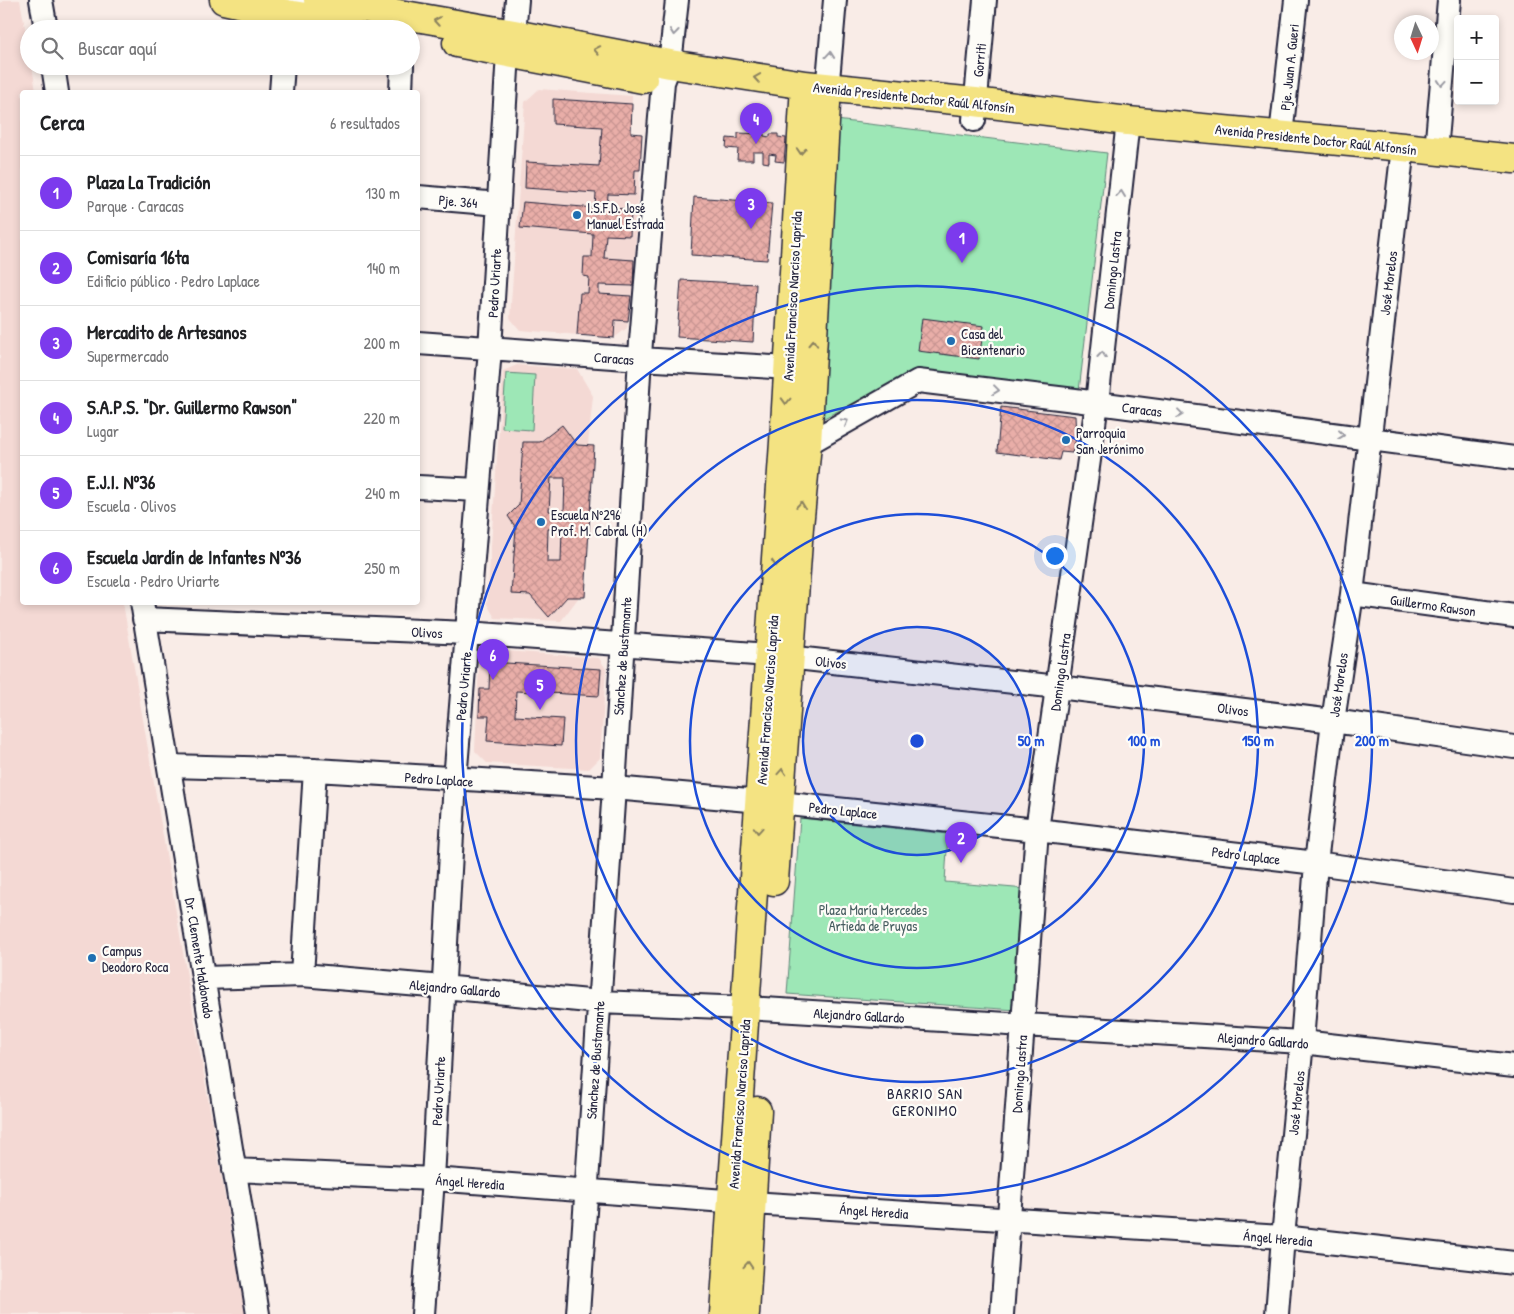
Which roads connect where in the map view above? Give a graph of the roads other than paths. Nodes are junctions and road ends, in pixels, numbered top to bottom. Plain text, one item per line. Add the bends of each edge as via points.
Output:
1 (41, 0) edge
2 (224, 0) edge
3 (318, 0) edge
4 (517, 0) edge
5 (677, 0) edge
6 (835, 0) edge
7 (985, 0) edge
8 (1296, 0) edge
9 (1449, 0) edge
10 (289, 14) edge
11 (44, 20) edge
12 (325, 20) edge
13 (406, 20) edge
14 (420, 23) edge
15 (420, 35) edge
16 (511, 44) junction
17 (666, 73) junction
18 (54, 75) edge
19 (282, 75) edge
20 (402, 75) edge
21 (57, 90) edge
22 (281, 90) edge
23 (401, 90) edge
24 (816, 95) junction
25 (974, 111) junction
26 (1128, 129) junction
27 (1281, 135) junction
28 (1436, 151) junction
29 (1403, 155) junction
30 (1514, 159) edge
31 (1514, 176) edge
32 (420, 197) edge
33 (499, 204) junction
34 (420, 343) edge
35 (490, 349) junction
36 (640, 359) junction
37 (800, 369) junction
38 (1097, 404) junction
39 (1369, 439) junction
40 (796, 443) junction
41 (1514, 458) edge
42 (420, 487) edge
43 (478, 490) junction
44 (1352, 594) junction
45 (143, 611) edge
46 (1514, 616) edge
47 (467, 634) junction
48 (623, 644) junction
49 (780, 656) junction
50 (1058, 687) junction
51 (1333, 721) junction
52 (1514, 747) edge
53 (169, 766) junction
54 (315, 770) junction
55 (455, 780) junction
56 (614, 788) junction
57 (770, 802) junction
58 (1037, 830) junction
59 (1316, 864) junction
60 (1514, 891) edge
61 (302, 975) junction
62 (204, 978) junction
63 (444, 987) junction
64 (599, 1002) junction
65 (754, 1009) junction
66 (1023, 1024) junction
67 (1302, 1042) junction
68 (1514, 1066) edge
69 (234, 1170) junction
70 (433, 1179) junction
71 (587, 1190) junction
72 (742, 1202) junction
73 (1008, 1220) junction
74 (1283, 1237) junction
75 (1514, 1263) edge
76 (258, 1314) edge
77 (423, 1314) edge
78 (578, 1314) edge
79 (724, 1314) edge
80 (745, 1314) edge
81 (1002, 1314) edge
82 (1277, 1314) edge

1 - 11 street
2 - 10 main road
13 -> 3 main road, Avenida Presidente Doctor Raúl Alfonsín
4 - 16 street, Pedro Uriarte
5 -> 17 street, Sánchez de Bustamante
24 -> 6 street
7 - 25 street, Gorriti
8 - 27 street, Pje. Juan A. Gueri
9 -> 28 street
10 - 12 main road
16 -> 14 main road, Avenida Presidente Doctor Raúl Alfonsín
15 - 16 main road, Avenida Presidente Doctor Raúl Alfonsín
16 - 17 main road, Avenida Presidente Doctor Raúl Alfonsín
16 - 33 street, Pedro Uriarte
17 - 24 main road, Avenida Presidente Doctor Raúl Alfonsín
17 - 36 street, Sánchez de Bustamante
18 - 21 street
19 - 22 street
20 - 23 street
24 - 25 main road, Avenida Presidente Doctor Raúl Alfonsín
24 - 37 main road, Avenida Francisco Narciso Laprida
25 - 26 main road, Avenida Presidente Doctor Raúl Alfonsín
26 - 27 main road, Avenida Presidente Doctor Raúl Alfonsín
26 - 29 main road, Avenida Presidente Doctor Raúl Alfonsín
38 -> 26 street, Domingo Lastra
27 - 29 main road, Avenida Presidente Doctor Raúl Alfonsín
28 - 29 main road, Avenida Presidente Doctor Raúl Alfonsín
28 - 30 main road, Avenida Presidente Doctor Raúl Alfonsín
29 - 31 main road, Avenida Presidente Doctor Raúl Alfonsín
29 - 39 street, José Morelos
32 - 33 street, Pje. 364
33 - 35 street, Pedro Uriarte
34 - 35 street, Caracas
35 - 36 street, Caracas
35 - 43 street, Pedro Uriarte
36 - 37 street, Caracas
36 - 48 street, Sánchez de Bustamante
37 - 40 main road, Avenida Francisco Narciso Laprida
38 -> 39 street, Caracas
40 -> 38 street, Caracas via 918,381
38 - 50 street, Domingo Lastra
39 - 41 street, Caracas
39 - 44 street, José Morelos
40 - 49 main road, Avenida Francisco Narciso Laprida via 799,527
42 - 43 street
43 - 47 street, Pedro Uriarte
44 - 46 street, Guillermo Rawson
44 - 51 street, José Morelos
45 - 47 street, Olivos
45 - 53 street, Dr. Clemente Maldonado
47 - 48 street, Olivos
47 - 55 street, Pedro Uriarte
48 - 49 street, Olivos
48 - 56 street, Sánchez de Bustamante
49 - 50 street, Olivos
49 - 57 main road, Avenida Francisco Narciso Laprida
50 - 51 street, Olivos
50 - 58 street, Domingo Lastra
51 - 52 street, Olivos
51 - 59 street, José Morelos
53 - 54 street, Pedro Laplace
53 - 62 street, Dr. Clemente Maldonado
54 - 55 street, Pedro Laplace
54 - 61 street
55 - 56 street, Pedro Laplace
55 - 63 street, Pedro Uriarte
56 - 57 street, Pedro Laplace
56 - 64 street, Sánchez de Bustamante
57 - 58 street, Pedro Laplace
57 - 65 main road, Avenida Francisco Narciso Laprida
58 - 59 street, Pedro Laplace
58 - 66 street, Domingo Lastra
59 - 60 street, Pedro Laplace
59 - 67 street, José Morelos
61 - 62 street, Alejandro Gallardo
61 - 63 street, Alejandro Gallardo
62 - 69 street, Dr. Clemente Maldonado
63 - 64 street, Alejandro Gallardo
63 - 70 street, Pedro Uriarte
64 - 65 street, Alejandro Gallardo
64 - 71 street, Sánchez de Bustamante
65 - 66 street, Alejandro Gallardo
65 - 72 main road, Avenida Francisco Narciso Laprida
66 - 67 street, Alejandro Gallardo
66 - 73 street, Domingo Lastra
67 - 68 street, Alejandro Gallardo
67 - 74 street, José Morelos
69 - 70 street, Ángel Heredia
69 - 76 street, Dr. Clemente Maldonado
70 - 71 street, Ángel Heredia
70 - 77 street, Pedro Uriarte
71 - 72 street, Ángel Heredia
71 - 78 street, Sánchez de Bustamante
72 - 73 street, Ángel Heredia
72 - 79 main road, Avenida Francisco Narciso Laprida
80 -> 72 main road, Avenida Francisco Narciso Laprida
73 - 74 street, Ángel Heredia
73 - 81 street, Domingo Lastra
74 - 75 street, Ángel Heredia
74 - 82 street, José Morelos

